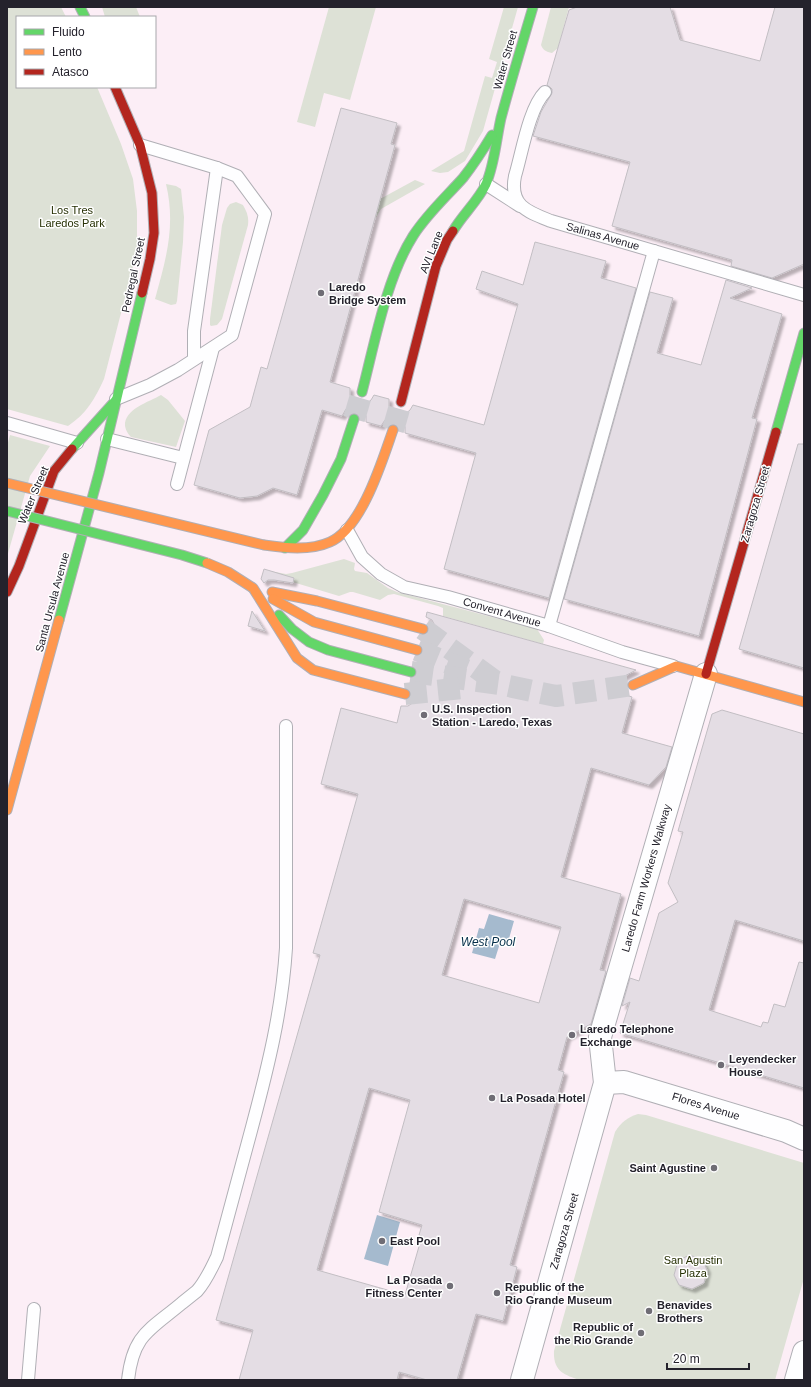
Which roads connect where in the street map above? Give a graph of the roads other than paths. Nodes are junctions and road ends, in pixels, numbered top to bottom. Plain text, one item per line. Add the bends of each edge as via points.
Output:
1 (80, 7) edge
2 (533, 7) edge
3 (84, 16) edge
4 (115, 88) edge
5 (546, 92) dead end
6 (501, 120) junction
7 (140, 145) junction
8 (217, 168) junction
9 (486, 184) junction
10 (521, 206) junction
11 (654, 251) junction
12 (804, 295) edge
13 (804, 333) edge
14 (213, 348) junction
15 (194, 359) junction
16 (362, 392) tunnel mouth
17 (116, 399) junction
18 (401, 402) tunnel mouth
19 (354, 419) tunnel mouth
20 (7, 423) edge
21 (393, 430) tunnel mouth
22 (107, 439) junction
23 (76, 443) junction
24 (87, 450) dead end
25 (95, 458) dead end
26 (183, 458) junction
27 (99, 473) junction
28 (7, 483) edge
29 (177, 484) dead end
30 (7, 511) edge
31 (347, 530) junction
32 (285, 548) junction
33 (253, 588) junction
34 (7, 592) edge
35 (549, 626) junction
36 (423, 628) tunnel mouth
37 (417, 650) tunnel mouth
38 (676, 666) junction
39 (411, 672) tunnel mouth
40 (706, 674) junction
41 (632, 685) tunnel mouth
42 (405, 694) tunnel mouth
43 (804, 702) edge
44 (286, 726) dead end
45 (8, 806) edge
46 (605, 1083) junction
47 (804, 1139) edge
48 (34, 1309) dead end
49 (804, 1352) edge
50 (28, 1380) edge
51 (128, 1380) edge
52 (522, 1380) edge
53 (796, 1380) edge

1 - 3 main road
2 - 6 main road, Water Street
4 - 7 main road, Pedregal Street
5 - 10 lane via 540,97 534,109 515,176 513,186
6 - 9 main road, AVI Lane
6 - 16 main road via 476,162 430,214 413,238 399,265 389,292
7 - 8 lane
7 - 17 main road, Pedregal Street via 152,193 154,233
8 - 14 lane via 237,176 265,214 232,335
8 - 15 lane via 194,331
9 - 10 lane, Salinas Avenue
9 - 18 main road, AVI Lane via 447,240 436,266
10 - 11 lane, Salinas Avenue via 532,214 551,221
11 - 12 lane, Salinas Avenue
11 - 35 lane
13 - 40 main road, Zaragoza Street
14 - 15 lane
14 - 26 lane
15 - 17 lane via 150,385
17 - 22 main road, Santa Ursula Avenue
17 - 23 main road, Water Street
19 - 32 main road via 341,459 323,496 303,530
20 - 23 lane
21 - 31 main road via 368,494
22 - 26 lane
22 - 27 main road, Santa Ursula Avenue
23 - 24 main road
23 - 34 main road, Water Street via 54,471
25 - 27 main road
26 - 29 lane
27 - 45 main road, Santa Ursula Avenue via 17,765
28 - 32 main road, bridge
30 - 33 main road, bridge via 210,563 228,571
31 - 32 main road via 332,542 308,548
31 - 35 lane, Convent Avenue via 362,557 381,574 404,587
33 - 36 main road via 317,601
33 - 37 main road via 314,622
33 - 39 main road via 292,629 309,642 328,650
33 - 42 main road via 304,665 313,670
35 - 38 lane, Convent Avenue via 622,652
38 - 40 main road
38 - 41 main road
40 - 43 main road
40 - 46 street, Laredo Farm Workers Walkway via 600,1037
44 - 51 lane via 286,948 279,1015 266,1073 217,1257 208,1276 196,1291 148,1328 137,1344 129,1366
46 - 47 street, Flores Avenue via 624,1082 786,1131
46 - 52 street, Zaragoza Street
48 - 50 lane
49 - 53 street

